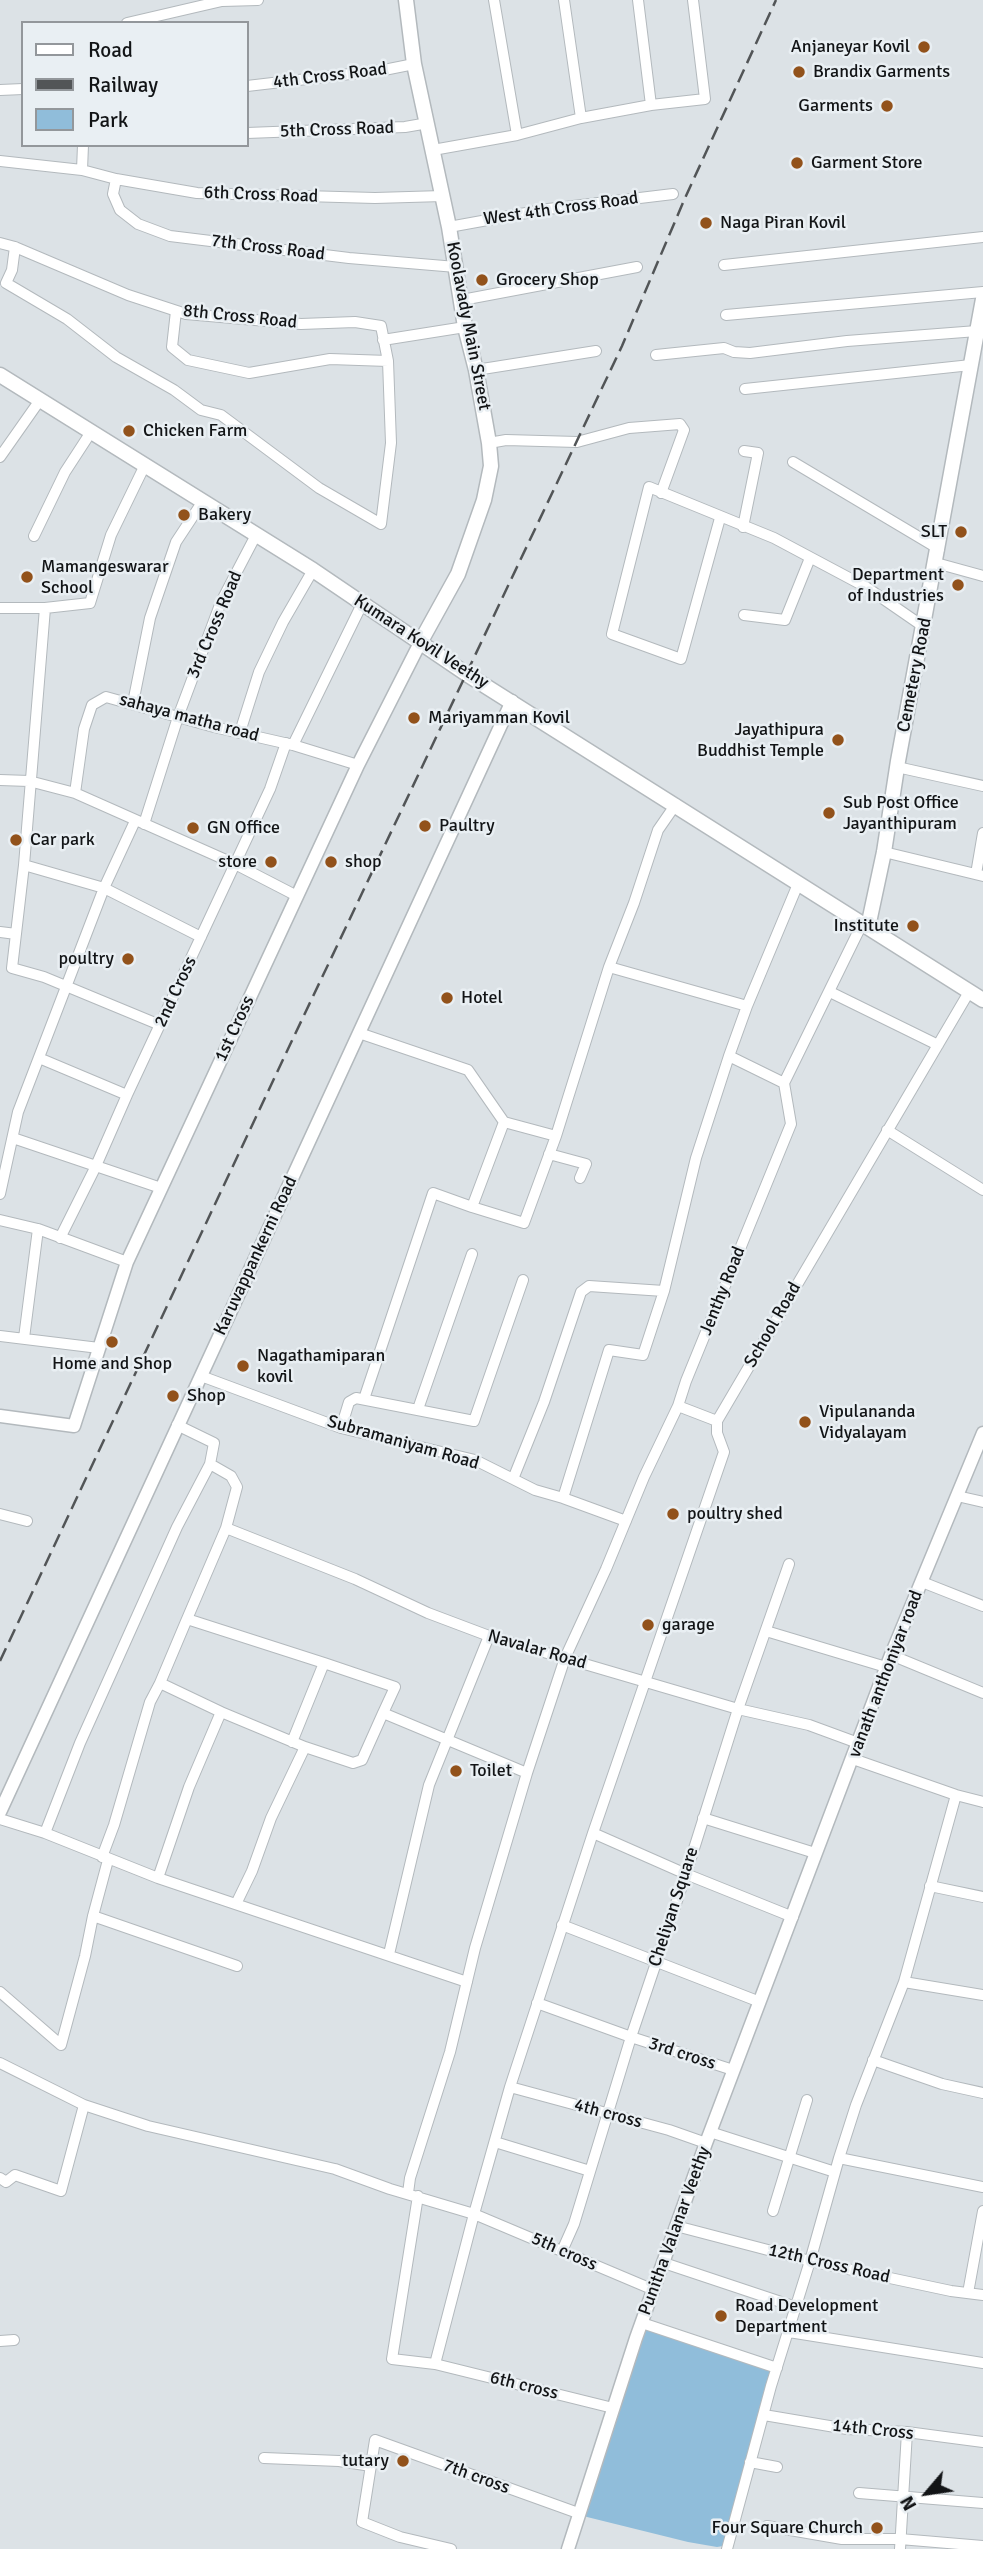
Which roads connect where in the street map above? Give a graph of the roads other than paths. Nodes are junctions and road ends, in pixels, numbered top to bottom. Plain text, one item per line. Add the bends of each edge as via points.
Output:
1 (258, 0) edge
2 (406, 0) edge
3 (494, 0) edge
4 (564, 0) edge
5 (638, 0) edge
6 (693, 0) edge
7 (136, 21) edge
8 (414, 64) junction
9 (248, 86) edge
10 (21, 89) edge
11 (0, 90) edge
12 (651, 105) junction
13 (581, 118) junction
14 (428, 123) junction
15 (248, 133) edge
16 (517, 135) junction
17 (83, 147) edge
18 (433, 150) junction
19 (0, 160) edge
20 (82, 170) junction
21 (116, 179) junction
22 (673, 194) dead end
23 (443, 196) junction
24 (449, 227) junction
25 (983, 237) edge
26 (0, 243) edge
27 (15, 247) junction
28 (724, 265) dead end
29 (456, 267) junction
30 (637, 267) dead end
31 (983, 292) edge
32 (983, 299) edge
33 (462, 300) junction
34 (176, 311) junction
35 (726, 315) dead end
36 (465, 327) junction
37 (977, 331) junction
38 (383, 340) junction
39 (596, 351) dead end
40 (656, 355) dead end
41 (388, 361) junction
42 (971, 365) junction
43 (477, 370) junction
44 (0, 375) edge
45 (744, 389) dead end
46 (40, 400) junction
47 (91, 432) junction
48 (489, 443) junction
49 (744, 451) dead end
50 (0, 457) edge
51 (793, 462) dead end
52 (145, 465) junction
53 (661, 493) junction
54 (203, 501) junction
55 (720, 518) junction
56 (743, 527) junction
57 (256, 535) junction
58 (34, 536) dead end
59 (937, 556) junction
60 (810, 558) junction
61 (313, 570) junction
62 (983, 576) edge
63 (362, 604) junction
64 (0, 608) edge
65 (46, 608) junction
66 (744, 615) dead end
67 (924, 627) junction
68 (421, 641) junction
69 (512, 701) junction
70 (133, 704) junction
71 (178, 717) junction
72 (240, 732) junction
73 (289, 744) junction
74 (358, 765) junction
75 (897, 767) junction
76 (0, 780) edge
77 (29, 781) junction
78 (983, 786) edge
79 (75, 793) junction
80 (676, 804) junction
81 (139, 822) junction
82 (983, 834) edge
83 (884, 852) junction
84 (236, 863) junction
85 (24, 865) junction
86 (979, 875) edge
87 (799, 884) junction
88 (104, 888) junction
89 (297, 896) junction
90 (865, 926) junction
91 (0, 932) edge
92 (16, 934) junction
93 (201, 937) junction
94 (609, 967) junction
95 (67, 987) junction
96 (830, 992) junction
97 (970, 992) junction
98 (983, 1000) edge
99 (747, 1006) junction
100 (160, 1026) junction
101 (359, 1033) junction
102 (938, 1045) junction
103 (729, 1056) junction
104 (38, 1058) junction
105 (784, 1083) junction
106 (127, 1094) junction
107 (503, 1122) junction
108 (887, 1130) junction
109 (555, 1136) junction
110 (13, 1138) junction
111 (549, 1154) junction
112 (95, 1167) junction
113 (1, 1178) edge
114 (580, 1178) dead end
115 (161, 1188) junction
116 (983, 1191) edge
117 (0, 1194) edge
118 (472, 1207) junction
119 (0, 1220) edge
120 (38, 1229) junction
121 (60, 1238) junction
122 (472, 1254) dead end
123 (127, 1262) junction
124 (523, 1280) dead end
125 (664, 1291) junction
126 (0, 1336) edge
127 (24, 1338) junction
128 (99, 1348) junction
129 (201, 1376) junction
130 (364, 1399) junction
131 (678, 1406) junction
132 (418, 1409) junction
133 (0, 1416) edge
134 (717, 1421) junction
135 (177, 1425) junction
136 (341, 1428) junction
137 (983, 1433) edge
138 (210, 1464) junction
139 (513, 1479) junction
140 (957, 1496) junction
141 (563, 1498) junction
142 (983, 1502) edge
143 (0, 1514) edge
144 (27, 1521) dead end
145 (626, 1521) junction
146 (226, 1528) junction
147 (789, 1564) dead end
148 (922, 1582) junction
149 (983, 1606) edge
150 (187, 1619) junction
151 (766, 1631) junction
152 (489, 1636) junction
153 (565, 1658) junction
154 (888, 1661) junction
155 (324, 1663) junction
156 (644, 1681) junction
157 (160, 1683) junction
158 (983, 1693) edge
159 (738, 1709) junction
160 (220, 1712) junction
161 (383, 1713) junction
162 (448, 1741) junction
163 (292, 1742) junction
164 (858, 1743) junction
165 (305, 1747) junction
166 (853, 1759) junction
167 (527, 1773) junction
168 (956, 1795) junction
169 (983, 1802) edge
170 (0, 1812) edge
171 (703, 1818) junction
172 (0, 1819) edge
173 (45, 1833) junction
174 (593, 1833) junction
175 (815, 1853) junction
176 (105, 1859) junction
177 (686, 1874) junction
178 (158, 1878) junction
179 (930, 1886) junction
180 (983, 1897) edge
181 (236, 1903) junction
182 (93, 1916) junction
183 (793, 1917) junction
184 (562, 1925) junction
185 (389, 1954) junction
186 (656, 1962) junction
187 (237, 1966) dead end
188 (467, 1982) junction
189 (904, 1982) junction
190 (0, 1992) edge
191 (983, 1996) edge
192 (760, 2002) junction
193 (537, 2003) junction
194 (631, 2037) junction
195 (873, 2060) junction
196 (0, 2063) edge
197 (733, 2070) junction
198 (510, 2087) junction
199 (983, 2093) edge
200 (807, 2099) dead end
201 (84, 2105) junction
202 (608, 2113) junction
203 (708, 2137) junction
204 (495, 2142) junction
205 (789, 2158) junction
206 (839, 2158) junction
207 (590, 2171) junction
208 (835, 2172) junction
209 (0, 2178) edge
210 (983, 2187) edge
211 (413, 2195) junction
212 (773, 2211) dead end
213 (983, 2211) edge
214 (474, 2214) junction
215 (676, 2226) junction
216 (562, 2251) junction
217 (810, 2261) junction
218 (664, 2263) junction
219 (654, 2290) junction
220 (968, 2293) junction
221 (983, 2295) edge
222 (796, 2307) junction
223 (642, 2323) junction
224 (789, 2332) junction
225 (14, 2340) dead end
226 (0, 2341) edge
227 (983, 2363) edge
228 (435, 2364) junction
229 (776, 2368) junction
230 (613, 2408) junction
231 (764, 2415) junction
232 (907, 2432) junction
233 (983, 2442) edge
234 (264, 2458) dead end
235 (750, 2462) junction
236 (371, 2466) junction
237 (776, 2467) dead end
238 (859, 2493) dead end
239 (902, 2496) junction
240 (983, 2503) edge
241 (578, 2513) junction
242 (767, 2526) dead end
243 (900, 2544) edge
244 (983, 2546) edge
245 (451, 2549) edge
246 (568, 2549) edge
247 (727, 2549) edge

1 - 7 street via 222,1
2 - 8 main road, Koolavady Main Street
3 - 16 street
4 - 13 street
5 - 12 street
6 - 12 street via 705,99
8 - 9 street, 4th Cross Road
8 - 14 main road, Koolavady Main Street
10 - 11 street
12 - 13 street
13 - 16 street
14 - 15 street, 5th Cross Road
14 - 18 main road, Koolavady Main Street
16 - 18 street
17 - 20 street
18 - 23 main road, Koolavady Main Street
19 - 20 street, 6th Cross Road
20 - 21 street, 6th Cross Road
21 - 23 street, 6th Cross Road via 197,193
21 - 29 street, 7th Cross Road via 113,194 120,211 138,224 170,236
22 - 24 street, West 4th Cross Road
23 - 24 main road, Koolavady Main Street
24 - 29 main road, Koolavady Main Street
25 - 28 street
26 - 27 street, 8th Cross Road
27 - 34 street, 8th Cross Road
27 - 41 street via 6,283 201,410 221,415 319,488 380,525 391,443
29 - 33 main road, Koolavady Main Street
30 - 33 street
31 - 35 street
32 - 37 main road, Cemetery Road
33 - 36 main road, Koolavady Main Street
34 - 38 street, 8th Cross Road via 301,324 355,322 381,326
34 - 41 street via 172,347 188,360 249,373 330,359
36 - 38 street
36 - 43 main road, Koolavady Main Street
37 - 40 street via 750,353 724,348
37 - 42 main road, Cemetery Road
38 - 41 street
39 - 43 street
42 - 45 street
42 - 59 main road, Cemetery Road
43 - 48 main road, Koolavady Main Street
44 - 46 main road, Kumara Kovil Veethy
46 - 47 main road, Kumara Kovil Veethy
46 - 50 street
47 - 52 main road, Kumara Kovil Veethy
47 - 58 street via 65,472
48 - 53 street via 577,442 629,428 680,424 684,430
48 - 68 main road, Koolavady Main Street via 491,466 484,500 457,574
49 - 56 street via 758,453
51 - 59 street
52 - 54 main road, Kumara Kovil Veethy
52 - 65 street via 111,534 90,603
53 - 55 street
53 - 55 street via 649,487 612,634 681,659
54 - 57 main road, Kumara Kovil Veethy
54 - 70 street via 176,542 150,618
55 - 56 street
56 - 60 street
57 - 61 main road, Kumara Kovil Veethy
57 - 71 street, 3rd Cross Road via 221,602
59 - 62 street
59 - 67 main road, Cemetery Road
60 - 66 street via 785,620
60 - 67 street via 866,587
61 - 63 main road, Kumara Kovil Veethy
61 - 72 street via 259,672
63 - 68 main road, Kumara Kovil Veethy
63 - 73 street, 2nd Cross
64 - 65 street
65 - 77 street
67 - 75 main road, Cemetery Road
68 - 69 main road, Kumara Kovil Veethy
68 - 74 street, 1st Cross
69 - 80 main road, Kumara Kovil Veethy
69 - 101 street, Karuvappankerni Road
70 - 71 street, sahaya matha road
70 - 79 street, sahaya matha road via 106,697 92,705
71 - 72 street, sahaya matha road
71 - 81 street, 3rd Cross Road
72 - 73 street, sahaya matha road
73 - 74 street, sahaya matha road
73 - 84 street, 2nd Cross
74 - 89 street, 1st Cross
75 - 78 street
75 - 83 main road, Cemetery Road
76 - 77 street
77 - 79 street
77 - 85 street
79 - 81 street
80 - 87 main road, Kumara Kovil Veethy
80 - 94 street via 658,830
81 - 84 street
81 - 88 street, 3rd Cross Road
82 - 86 street
83 - 86 street
83 - 90 main road, Cemetery Road
84 - 89 street
84 - 93 street, 2nd Cross
85 - 88 street
85 - 92 street
87 - 90 main road, Kumara Kovil Veethy
87 - 99 street
88 - 93 street
88 - 95 street, 3rd Cross Road
89 - 115 street, 1st Cross
90 - 96 street
90 - 97 main road, Kumara Kovil Veethy
91 - 92 street
92 - 95 street via 12,968
93 - 100 street, 2nd Cross
94 - 99 street
94 - 109 street
95 - 100 street
95 - 104 street, 3rd Cross Road
96 - 102 street
96 - 105 street
97 - 98 main road, Kumara Kovil Veethy
97 - 102 street, School Road
99 - 103 street
100 - 106 street, 2nd Cross
101 - 107 street via 468,1070
101 - 129 street, Karuvappankerni Road
102 - 108 street, School Road
103 - 105 street
103 - 125 street via 696,1158
104 - 106 street
104 - 110 street, 3rd Cross Road
105 - 131 street, Jenthy Road via 791,1124
106 - 112 street, 2nd Cross
107 - 109 street
107 - 118 street
108 - 116 street
108 - 134 street, School Road
109 - 111 street
110 - 112 street
110 - 113 street, 3rd Cross Road
111 - 114 street via 586,1164
111 - 118 street via 524,1223
112 - 115 street
112 - 121 street, 2nd Cross
113 - 117 street, 3rd Cross Road
115 - 123 street, 1st Cross
118 - 130 street via 433,1193
119 - 120 street
120 - 121 street
120 - 127 street
121 - 123 street
122 - 132 street
123 - 128 street, 1st Cross
124 - 132 street via 474,1421
125 - 139 street via 589,1286 581,1292
125 - 141 street via 643,1354 609,1350
126 - 127 street
127 - 128 street
128 - 133 street, 1st Cross via 74,1426
129 - 135 street, Karuvappankerni Road
129 - 136 street, Subramaniyam Road
130 - 132 street
130 - 136 street via 349,1402
131 - 134 street
131 - 145 street, Jenthy Road
134 - 156 street via 723,1452
135 - 138 street via 214,1443
135 - 170 street, Karuvappankerni Road
136 - 139 street, Subramaniyam Road via 475,1460
137 - 140 street, vanath anthoniyar road
138 - 146 street via 231,1476 237,1487
138 - 173 street via 80,1743
139 - 141 street, Subramaniyam Road
140 - 142 street
140 - 148 street, vanath anthoniyar road
141 - 145 street, Subramaniyam Road
143 - 144 street
145 - 153 street, Jenthy Road
146 - 150 street
146 - 152 street, Navalar Road
147 - 151 street, Cheliyan Square
148 - 149 street
148 - 154 street, vanath anthoniyar road
150 - 155 street
150 - 157 street
151 - 154 street
151 - 159 street, Cheliyan Square
152 - 153 street, Navalar Road
152 - 162 street
153 - 156 street, Navalar Road
153 - 167 street, Jenthy Road
154 - 158 street
154 - 164 street, vanath anthoniyar road
155 - 161 street via 395,1687
155 - 163 street
156 - 159 street, Navalar Road
156 - 174 street
157 - 160 street
157 - 176 street via 150,1702
159 - 164 street, Navalar Road
159 - 171 street, Cheliyan Square
160 - 163 street
160 - 178 street
161 - 162 street
161 - 165 street via 362,1760 353,1763
162 - 167 street
162 - 185 street via 429,1786
163 - 165 street
164 - 166 street, vanath anthoniyar road
165 - 181 street
166 - 168 street
166 - 175 street, vanath anthoniyar road
167 - 188 street, Jenthy Road
168 - 169 street
168 - 179 street
171 - 175 street
171 - 177 street, Cheliyan Square
172 - 173 street
173 - 176 street
174 - 177 street
174 - 184 street
175 - 183 street, vanath anthoniyar road
176 - 178 street
176 - 182 street
177 - 183 street
177 - 186 street, Cheliyan Square
178 - 181 street
179 - 180 street
179 - 189 street
181 - 185 street
182 - 187 street
182 - 190 street via 61,2045
183 - 192 street, Punitha Valanar Veethy
184 - 186 street
184 - 193 street
185 - 188 street
186 - 192 street
186 - 194 street, Cheliyan Square
188 - 211 street, Jenthy Road via 410,2178
189 - 191 street
189 - 195 street
192 - 197 street, Punitha Valanar Veethy
193 - 194 street, 3rd cross
193 - 198 street
194 - 197 street, 3rd cross
194 - 202 street, Cheliyan Square
195 - 199 street
195 - 206 street
196 - 201 street, 5th cross
197 - 203 street, Punitha Valanar Veethy
198 - 202 street, 4th cross
198 - 204 street
200 - 205 street
201 - 209 street via 61,2191 15,2175 6,2182
201 - 211 street, 5th cross via 196,2138 335,2169
202 - 203 street, 4th cross
202 - 207 street, Cheliyan Square
203 - 205 street, 4th cross
203 - 215 street, Punitha Valanar Veethy
204 - 207 street
204 - 214 street
205 - 208 street, 4th cross
205 - 212 street
206 - 208 street
206 - 210 street
207 - 216 street, Cheliyan Square
208 - 217 street
211 - 214 street, 5th cross
211 - 228 street, 6th cross via 392,2359
213 - 220 street
214 - 216 street, 5th cross
214 - 228 street
215 - 217 street, 12th Cross Road
215 - 218 street, Punitha Valanar Veethy
216 - 219 street, 5th cross
217 - 220 street, 12th Cross Road
217 - 222 street
218 - 219 street, Punitha Valanar Veethy
218 - 222 street
219 - 223 street, Punitha Valanar Veethy
220 - 221 street, 12th Cross Road
222 - 224 street
223 - 229 street
223 - 230 street, Punitha Valanar Veethy
224 - 227 street
224 - 229 street
225 - 226 street
228 - 230 street, 6th cross
229 - 231 street
230 - 241 street, Punitha Valanar Veethy
231 - 232 street, 14th Cross
231 - 235 street
232 - 233 street, 14th Cross
232 - 239 street
234 - 236 street
235 - 237 street
235 - 247 street
236 - 241 street, 7th cross via 375,2440
236 - 245 street via 362,2522
238 - 239 street
239 - 240 street
239 - 243 street
241 - 246 street, Punitha Valanar Veethy
242 - 243 street
243 - 244 street

